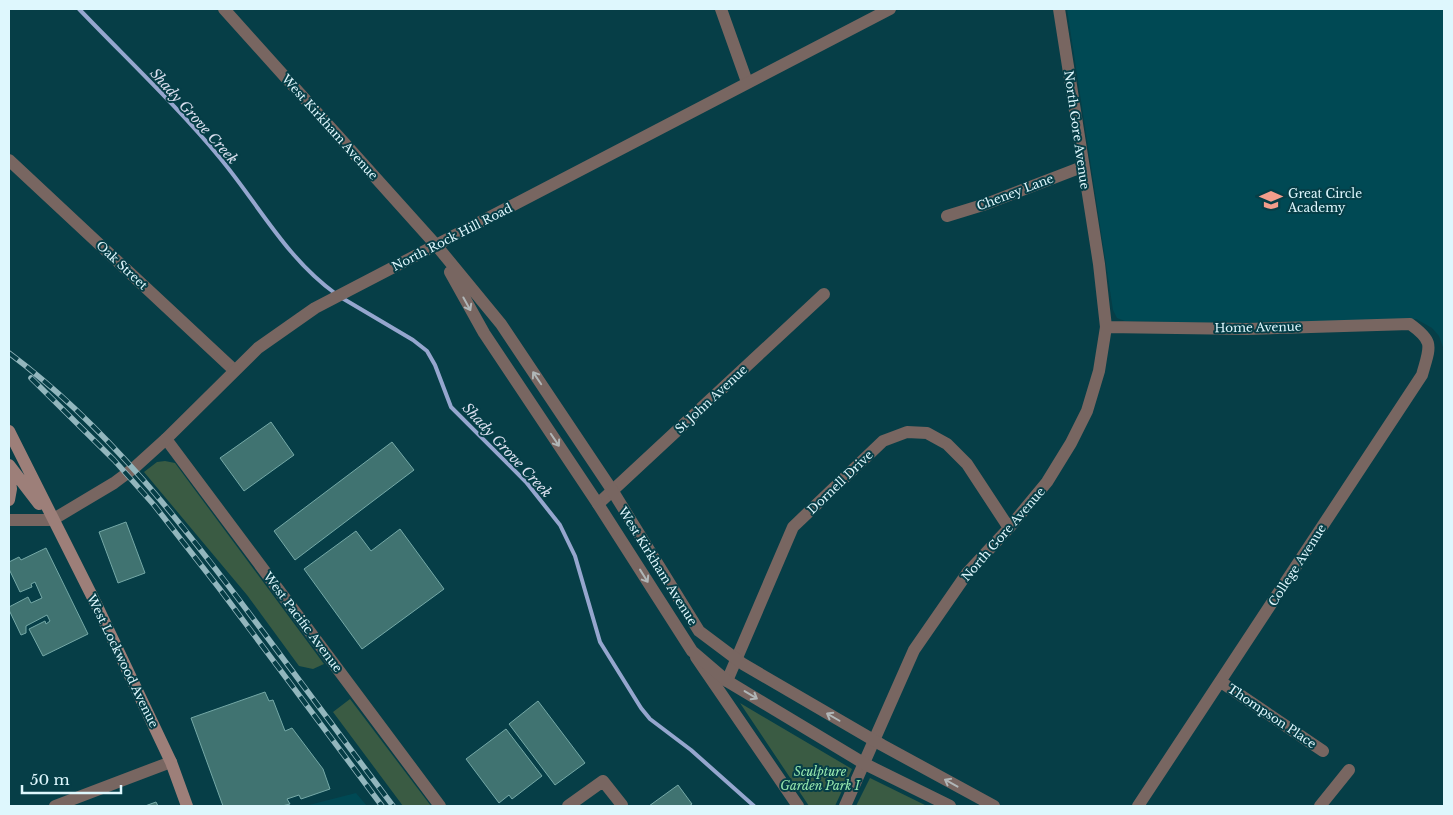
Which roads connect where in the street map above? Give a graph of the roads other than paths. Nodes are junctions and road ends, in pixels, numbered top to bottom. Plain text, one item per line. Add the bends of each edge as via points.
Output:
1 (224, 9) edge
2 (721, 9) edge
3 (890, 9) edge
4 (1059, 9) edge
5 (747, 82) junction
6 (9, 160) edge
7 (1082, 167) junction
8 (947, 216) dead end
9 (436, 245) junction
10 (824, 294) dead end
11 (1410, 324) joint
12 (1106, 327) junction
13 (234, 370) junction
14 (9, 432) edge
15 (166, 439) junction
16 (9, 465) edge
17 (9, 472) edge
18 (612, 490) junction
19 (9, 500) edge
20 (598, 504) junction
21 (9, 520) edge
22 (52, 520) junction
23 (1009, 528) junction
24 (692, 651) junction
25 (736, 656) junction
26 (727, 681) junction
27 (1221, 682) junction
28 (876, 741) junction
29 (1323, 751) dead end
30 (171, 762) junction
31 (865, 764) junction
32 (1349, 770) dead end
33 (55, 806) edge
34 (187, 806) edge
35 (440, 806) edge
36 (568, 806) edge
37 (622, 806) edge
38 (798, 806) edge
39 (845, 806) edge
40 (950, 806) edge
41 (994, 806) edge
42 (1138, 806) edge
43 (1320, 806) edge

1 - 9 street, West Kirkham Avenue
2 - 5 street
3 - 5 street, North Rock Hill Road
4 - 7 street, North Gore Avenue
5 - 9 street, North Rock Hill Road
6 - 13 street, Oak Street
7 - 8 street, Cheney Lane
7 - 12 street, North Gore Avenue
9 - 13 street, North Rock Hill Road via 324,303 276,334
18 -> 9 street, West Kirkham Avenue via 501,324
9 -> 20 street, West Kirkham Avenue via 484,334
10 - 18 street, St John Avenue
11 - 12 street, Home Avenue via 1247,329
11 - 27 street, College Avenue via 1425,335 1430,348 1422,375
12 - 23 street, North Gore Avenue via 1099,371 1087,411 1047,482
13 - 15 street, North Rock Hill Road
14 - 22 main road, West Lockwood Avenue
15 - 22 street, North Rock Hill Road via 114,483
15 - 35 street, West Pacific Avenue
16 - 22 main road, West Lockwood Avenue
17 - 19 main road
18 - 20 street, St John Avenue
18 - 25 street, West Kirkham Avenue via 699,631
20 -> 24 street, West Kirkham Avenue
21 - 22 street
22 - 30 main road, West Lockwood Avenue
23 - 25 street, Dornell Drive via 967,464 947,444 927,433 907,432 883,441 793,527
23 - 28 street, North Gore Avenue via 968,572 914,650
24 - 26 street, West Kirkham Avenue
24 - 38 street
25 - 26 street, Dornell Drive
28 -> 25 street, West Kirkham Avenue via 743,664
26 -> 31 street, West Kirkham Avenue
27 - 29 street, Thompson Place
27 - 42 street, College Avenue
28 - 31 street, North Gore Avenue
41 -> 28 street, West Kirkham Avenue
30 - 33 street
30 - 34 main road, West Lockwood Avenue
31 - 39 street, North Gore Avenue
31 - 40 street, West Kirkham Avenue
32 - 43 street
36 - 37 street via 603,781

